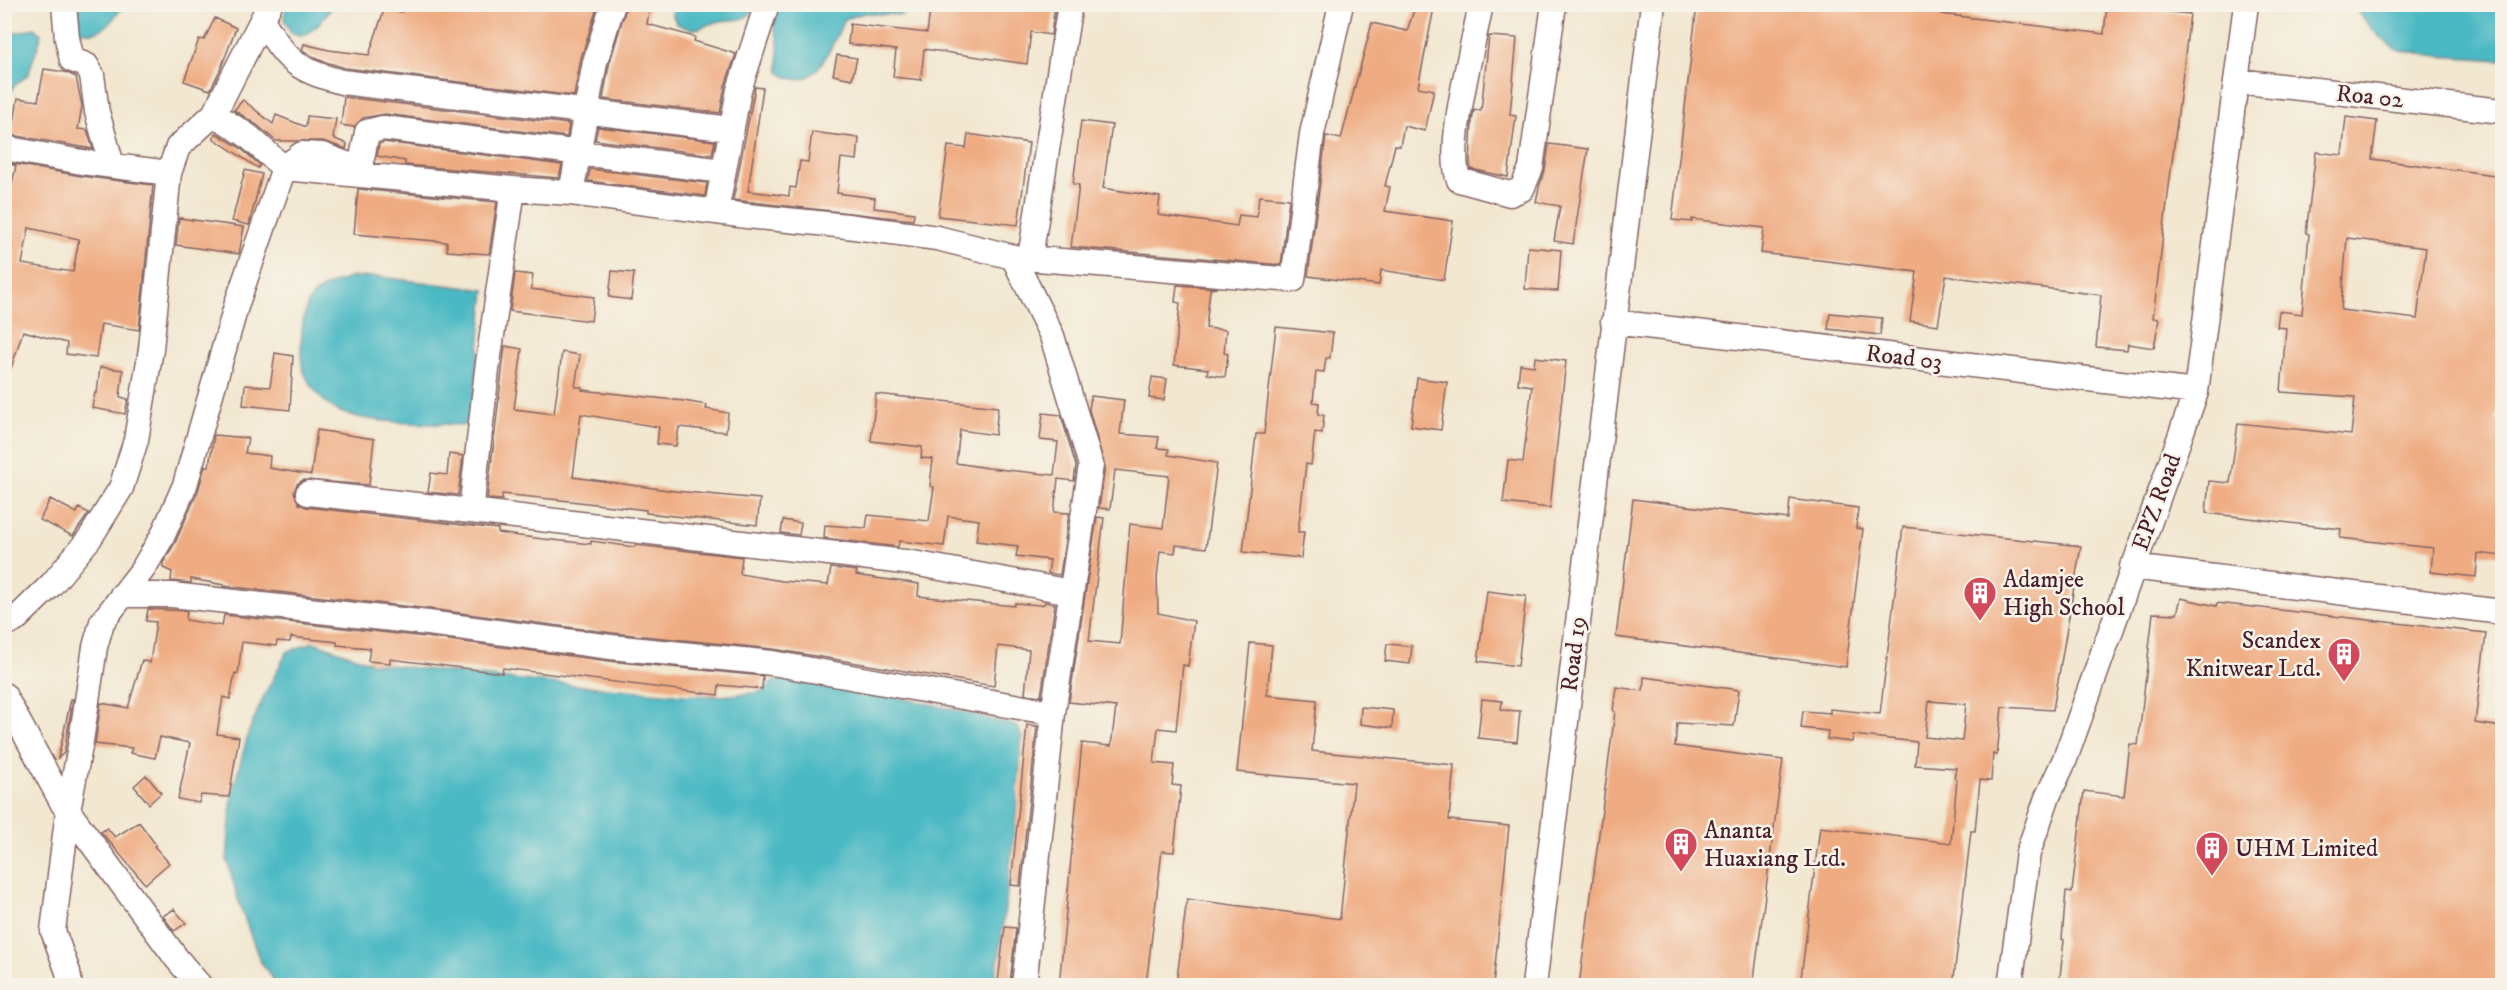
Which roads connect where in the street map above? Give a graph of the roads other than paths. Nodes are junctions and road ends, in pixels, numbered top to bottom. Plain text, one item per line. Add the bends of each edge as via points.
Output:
1 (64, 4) edge
2 (613, 4) edge
3 (766, 4) edge
4 (1070, 4) edge
5 (1341, 4) edge
6 (1481, 4) edge
7 (1554, 4) edge
8 (2246, 4) edge
9 (1650, 5) edge
10 (267, 13) edge
11 (2236, 81) junction
12 (2502, 111) edge
13 (586, 113) junction
14 (214, 114) junction
15 (731, 129) junction
16 (4, 148) edge
17 (578, 154) junction
18 (112, 165) junction
19 (284, 168) junction
20 (723, 171) junction
21 (169, 173) junction
22 (513, 189) junction
23 (571, 193) junction
24 (716, 212) junction
25 (1022, 258) junction
26 (1613, 322) junction
27 (2196, 392) junction
28 (308, 493) dead end
29 (471, 511) junction
30 (2132, 567) junction
31 (1071, 592) junction
32 (122, 596) junction
33 (2502, 612) edge
34 (4, 624) edge
35 (4, 695) edge
36 (1053, 712) junction
37 (68, 811) junction
38 (70, 986) edge
39 (200, 986) edge
40 (1024, 986) edge
41 (1534, 986) edge
42 (2010, 986) edge

1 - 18 street via 72,60 86,65 92,75 97,112
2 - 13 street via 595,62
3 - 15 street
4 - 25 street
5 - 25 street via 1312,134 1293,280
6 - 7 street via 1456,134 1455,171 1459,180 1510,194 1522,189 1531,168
8 - 11 street, EPZ Road
9 - 26 street, Road 19
10 - 13 street via 279,48 299,68 323,77
10 - 14 street
11 - 12 street, Roa 02
11 - 27 street, EPZ Road
13 - 15 street
13 - 17 street
14 - 19 street via 248,136
14 - 21 street via 178,147
15 - 20 street
16 - 18 street
17 - 19 street via 383,128 367,132 360,169 322,155 302,154
17 - 20 street
17 - 23 street
18 - 21 street
19 - 22 street
19 - 32 street via 237,303 185,485 162,537
20 - 24 street
21 - 34 street via 150,360 136,440 121,488 90,538 52,584 15,620
22 - 23 street
22 - 29 street
23 - 24 street
24 - 25 street via 937,238
25 - 31 street via 1052,336 1091,465
26 - 27 street, Road 03
26 - 41 street, Road 19
27 - 30 street, EPZ Road
28 - 29 street
29 - 31 street via 913,563
30 - 33 street
30 - 42 street, EPZ Road via 2028,853
31 - 36 street
32 - 36 street via 172,595 772,663
32 - 37 street via 102,622 94,647
35 - 37 street
36 - 40 street
37 - 38 street via 53,931 69,972
37 - 39 street

